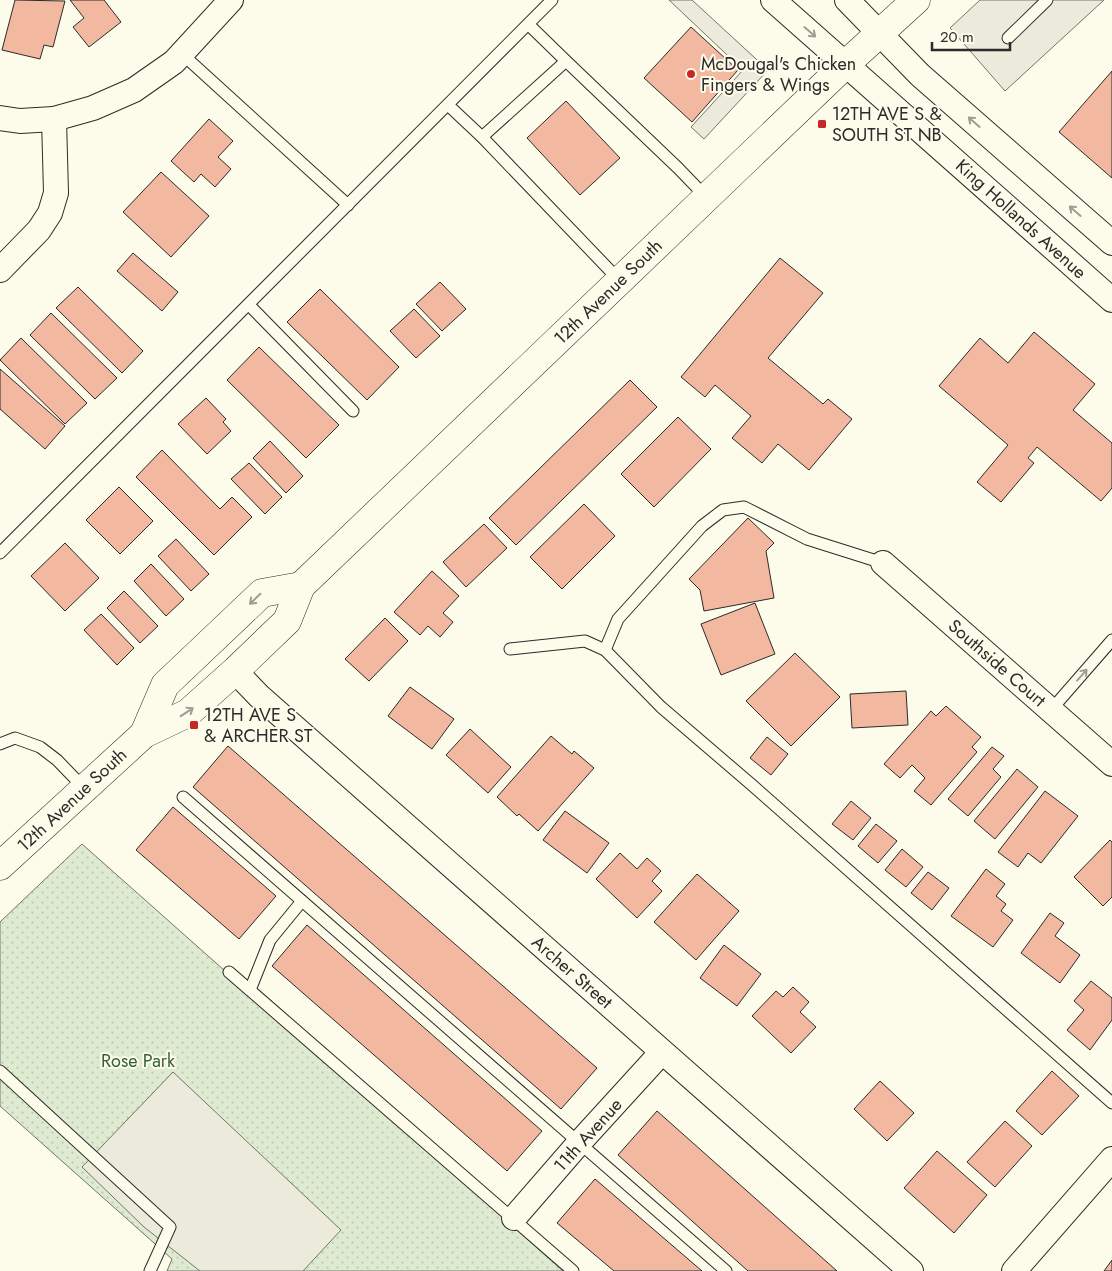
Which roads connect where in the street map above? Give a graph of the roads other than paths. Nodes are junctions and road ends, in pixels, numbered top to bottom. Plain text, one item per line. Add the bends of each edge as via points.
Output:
1 (231, 0) edge
2 (552, 0) edge
3 (773, 0) edge
4 (847, 0) edge
5 (916, 0) edge
6 (1047, 0) edge
7 (529, 25) junction
8 (878, 34) junction
9 (1008, 38) dead end
10 (181, 53) junction
11 (566, 61) junction
12 (847, 64) junction
13 (448, 105) junction
14 (0, 118) edge
15 (54, 120) junction
16 (482, 137) junction
17 (706, 198) junction
18 (348, 205) junction
19 (1112, 243) edge
20 (0, 270) edge
21 (620, 281) junction
22 (1112, 300) edge
23 (249, 305) junction
24 (353, 411) dead end
25 (0, 553) edge
26 (883, 563) joint
27 (301, 586) junction
28 (1112, 640) edge
29 (510, 649) dead end
30 (605, 650) junction
31 (235, 671) junction
32 (1051, 710) junction
33 (144, 734) junction
34 (0, 744) edge
35 (1112, 764) edge
36 (84, 788) junction
37 (183, 797) dead end
38 (0, 866) edge
39 (302, 901) junction
40 (229, 972) dead end
41 (250, 990) junction
42 (662, 1052) junction
43 (0, 1071) edge
44 (1112, 1103) edge
45 (579, 1143) junction
46 (1112, 1159) edge
47 (514, 1218) junction
48 (150, 1271) edge
49 (573, 1271) edge
50 (726, 1271) edge
51 (911, 1271) edge
52 (1014, 1271) edge

1 - 10 street
2 - 7 lane
3 -> 12 street, King Hollands Avenue
4 - 8 street
5 - 8 main road, 12th Avenue South
6 - 9 lane
7 - 11 lane
7 - 13 lane
8 - 12 main road, 12th Avenue South
19 -> 8 street via 920,75
10 - 15 street via 174,62 134,90
10 - 18 lane
11 - 16 lane
11 - 17 lane
12 - 17 main road, 12th Avenue South
12 - 22 street, King Hollands Avenue
13 - 16 lane
13 - 18 lane
14 - 15 street
15 - 20 street via 56,193 50,213 39,230
16 - 21 lane
17 - 21 main road, 12th Avenue South
18 - 23 lane
21 - 27 main road, 12th Avenue South
23 - 24 lane
23 - 25 lane
26 - 30 lane via 807,539 744,507 723,510 702,526 618,619
26 - 32 street, Southside Court
27 - 31 main road, 12th Avenue South via 287,621
27 -> 33 main road, 12th Avenue South via 262,593 166,685
32 -> 28 lane
29 - 30 lane via 585,641
30 - 44 lane via 661,707
33 -> 31 main road, 12th Avenue South via 188,713
31 - 42 street, Archer Street via 259,696
32 - 35 street, Southside Court
33 - 36 main road, 12th Avenue South
34 - 36 lane via 15,738 40,747
36 - 38 main road, 12th Avenue South
37 - 39 lane
39 - 41 lane via 270,940
39 - 45 lane
40 - 41 lane
41 - 47 lane
42 - 45 street, 11th Avenue
42 - 51 street, Archer Street
43 - 48 lane via 170,1227
45 - 47 street, 11th Avenue
45 - 50 lane
46 - 52 street
47 - 49 lane

